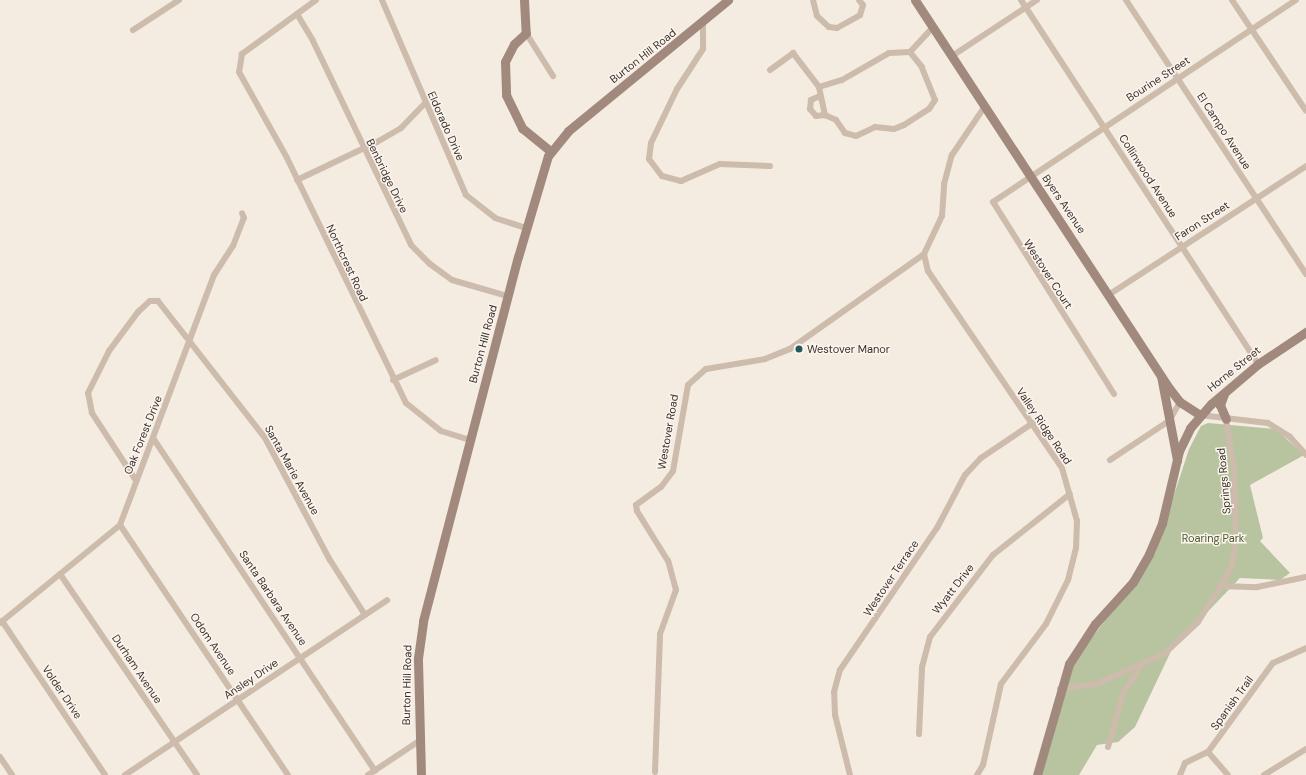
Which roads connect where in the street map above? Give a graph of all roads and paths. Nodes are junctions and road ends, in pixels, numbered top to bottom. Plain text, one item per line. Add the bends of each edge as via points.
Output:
1 (179, 0) edge
2 (316, 0) edge
3 (382, 0) edge
4 (524, 0) edge
5 (728, 0) edge
6 (813, 0) edge
7 (859, 0) edge
8 (915, 0) edge
9 (1021, 0) edge
10 (1037, 0) edge
11 (1126, 0) edge
12 (1232, 0) edge
13 (1296, 0) edge
14 (1026, 8) junction
15 (296, 14) junction
16 (703, 24) junction
17 (933, 27) junction
18 (1252, 29) junction
19 (133, 30) dead end
20 (526, 33) junction
21 (910, 52) junction
22 (952, 56) junction
23 (770, 70) dead end
24 (553, 76) dead end
25 (1177, 78) junction
26 (819, 87) junction
27 (820, 96) junction
28 (424, 104) junction
29 (985, 106) junction
30 (1306, 111) edge
31 (826, 114) junction
32 (1104, 126) junction
33 (363, 149) junction
34 (550, 151) junction
35 (770, 166) dead end
36 (1306, 166) edge
37 (1031, 176) junction
38 (297, 180) junction
39 (1256, 198) junction
40 (242, 213) dead end
41 (526, 228) junction
42 (1182, 246) junction
43 (924, 254) junction
44 (1306, 274) edge
45 (1110, 294) junction
46 (507, 296) junction
47 (1306, 332) edge
48 (190, 343) junction
49 (436, 360) dead end
50 (1258, 364) junction
51 (1161, 375) junction
52 (393, 380) junction
53 (1225, 392) junction
54 (1114, 394) dead end
55 (1180, 402) junction
56 (1200, 415) junction
57 (1226, 419) junction
58 (1169, 421) junction
59 (1033, 423) junction
60 (153, 438) junction
61 (470, 440) junction
62 (1306, 455) edge
63 (1110, 460) dead end
64 (1177, 460) junction
65 (136, 479) junction
66 (1070, 494) junction
67 (120, 525) junction
68 (60, 574) junction
69 (1306, 577) edge
70 (1221, 586) junction
71 (387, 600) dead end
72 (365, 615) junction
73 (1, 622) edge
74 (1306, 648) edge
75 (301, 657) junction
76 (1139, 668) junction
77 (1060, 689) junction
78 (238, 700) junction
79 (919, 734) dead end
80 (418, 741) junction
81 (175, 742) junction
82 (1108, 747) dead end
83 (1306, 749) edge
84 (1208, 752) junction
85 (0, 757) edge
86 (375, 771) junction
87 (655, 772) dead end
88 (12, 775) edge
89 (105, 775) edge
90 (125, 775) edge
91 (197, 775) edge
92 (288, 775) edge
93 (368, 775) edge
94 (421, 775) edge
95 (850, 775) edge
96 (977, 775) edge
97 (1037, 775) edge
98 (1180, 775) edge
99 (1228, 775) edge
100 (1264, 775) edge

1 - 19 street
2 - 15 street
3 - 28 street, Eldorado Drive
4 - 20 street
5 - 16 street, Burton Hill Road
6 - 7 street via 817,16 829,27 837,28 860,15 863,5
8 - 17 street, Byers Avenue
9 - 14 street, Collinwood Avenue
10 - 14 street
11 - 25 street, El Campo Avenue
12 - 18 street
13 - 18 street, Bourine Street
14 - 22 street
14 - 32 street, Collinwood Avenue
15 - 33 street, Benbridge Drive via 314,41
15 - 38 street, Northcrest Road via 251,46 239,63 239,72
16 - 34 street, Burton Hill Road via 568,131
16 - 35 street via 703,49 677,89 651,143 649,159 662,176 680,181 720,164
17 - 21 street
17 - 22 street, Byers Avenue
18 - 25 street, Bourine Street
18 - 30 street
20 - 24 street
20 - 34 street via 514,44 505,62 506,95 522,128
21 - 26 street via 889,53 842,80
21 - 31 street via 922,67 935,100 921,115 894,129 875,127 856,136 845,133 836,120
22 - 29 street, Byers Avenue
23 - 26 street via 793,53
25 - 32 street, Bourine Street
25 - 39 street, El Campo Avenue
26 - 27 street
27 - 31 street
27 - 31 street via 811,100 810,109 816,116
28 - 33 street via 401,128
28 - 41 street, Eldorado Drive via 472,202 495,218
29 - 37 street, Byers Avenue
29 - 43 street, Westover Road via 952,155 944,184 942,216
32 - 37 street, Bourine Street
32 - 42 street, Collinwood Avenue
33 - 38 street
33 - 46 street, Benbridge Drive via 405,235 430,264 452,280
34 - 41 street, Burton Hill Road
36 - 39 street, Faron Street
37 - 45 street, Byers Avenue
37 - 54 street, Westover Court via 995,200 994,209
38 - 52 street, Northcrest Road
39 - 42 street, Faron Street
39 - 44 street, El Campo Avenue
40 - 48 street, Oak Forest Drive via 244,218 233,246 214,275
41 - 46 street, Burton Hill Road
42 - 45 street, Faron Street
42 - 50 street, Collinwood Avenue
43 - 59 street, Valley Ridge Road via 928,271
43 - 87 street, Westover Road via 790,350 765,359 706,369 688,385 673,471 665,483 636,504 637,512 668,562 676,590 660,634
45 - 51 street, Byers Avenue
46 - 61 street, Burton Hill Road
47 - 50 street, Horne Street
48 - 60 street, Oak Forest Drive
48 - 65 street, Santa Marie Avenue via 158,301 150,300 110,351 88,393 92,413
48 - 72 street, Santa Marie Avenue via 265,438 330,560
49 - 52 street
50 - 53 street, Horne Street
51 - 55 street, Byers Avenue
51 - 58 street
52 - 61 street, Northcrest Road via 412,411 450,436
53 - 56 street, Horne Street
53 - 57 street via 1220,404
55 - 56 street, Byers Avenue
55 - 58 street
56 - 57 street
56 - 64 street, Horne Street via 1184,440
57 - 62 street via 1268,423 1290,437
57 - 70 street, Springs Road via 1237,518 1232,566
58 - 63 street
58 - 64 street
59 - 66 street, Valley Ridge Road via 1062,468
59 - 95 street, Westover Terrace via 981,458 965,476 937,528 840,670 834,692 835,715
60 - 65 street, Oak Forest Drive
60 - 75 street, Santa Barbara Avenue
61 - 80 street, Burton Hill Road via 422,628 418,658
64 - 77 street, Horne Street via 1166,511 1149,554 1133,582 1084,639
65 - 67 street, Oak Forest Drive
66 - 79 street, Wyatt Drive via 994,555 930,637 922,667
66 - 96 street, Valley Ridge Road via 1077,531 1068,580 1046,624 1001,684 983,765
67 - 68 street
67 - 78 street, Odom Avenue
68 - 73 street
68 - 81 street, Durham Avenue
69 - 70 street via 1257,587
70 - 76 street, Springs Road via 1198,622 1165,653
71 - 72 street, Ansley Drive
72 - 75 street, Ansley Drive
73 - 89 street, Volder Drive
74 - 84 street, Spanish Trail via 1274,663
75 - 78 street, Ansley Drive
75 - 86 street, Santa Barbara Avenue
76 - 77 street, Springs Road via 1097,684
76 - 82 street, Springs Road via 1123,694
77 - 97 street, Horne Street
78 - 81 street, Ansley Drive
78 - 92 street, Odom Avenue
80 - 86 street
80 - 94 street, Burton Hill Road
81 - 90 street, Ansley Drive
81 - 91 street, Durham Avenue
83 - 100 street
84 - 98 street, Spanish Trail via 1185,764
84 - 99 street
85 - 88 street
86 - 93 street

